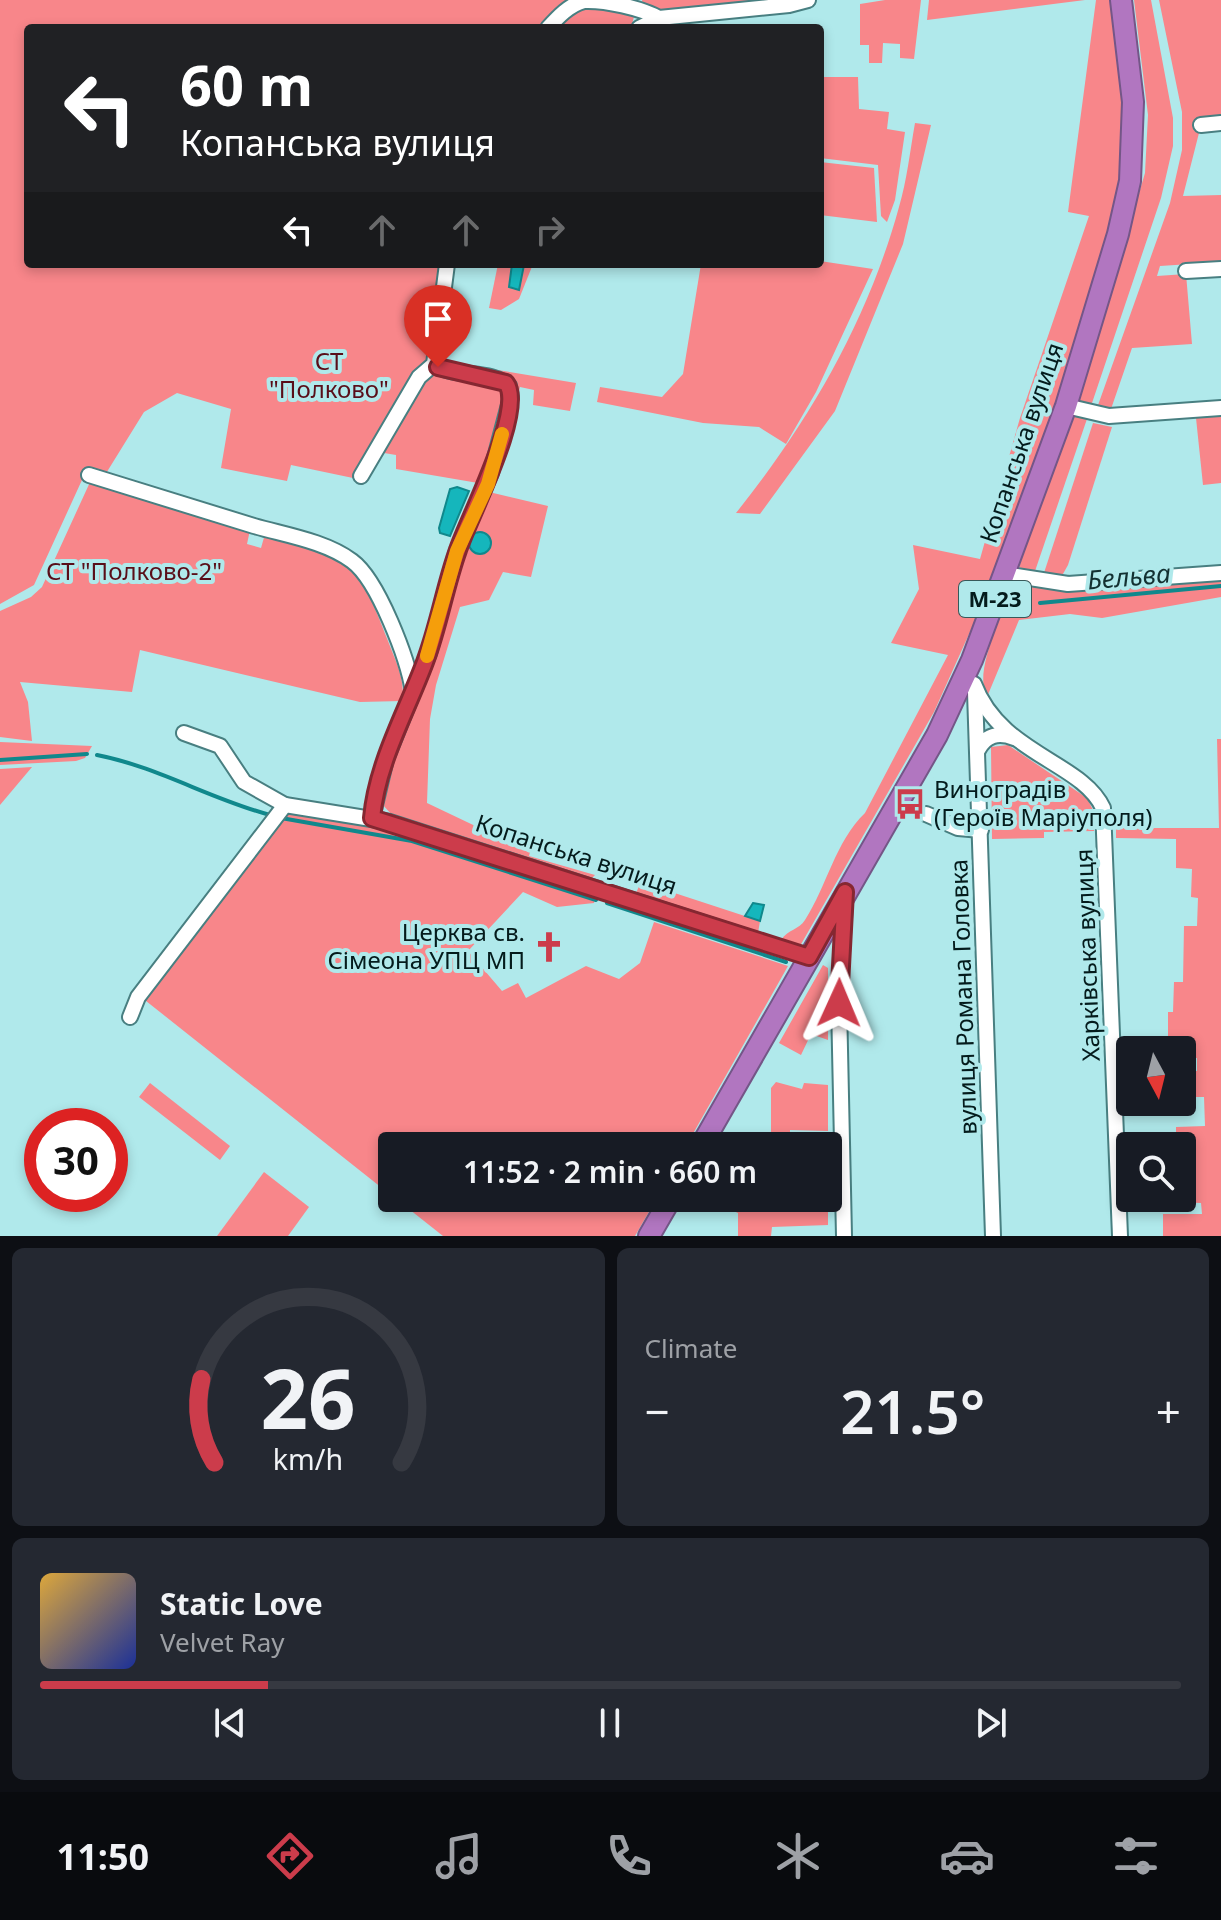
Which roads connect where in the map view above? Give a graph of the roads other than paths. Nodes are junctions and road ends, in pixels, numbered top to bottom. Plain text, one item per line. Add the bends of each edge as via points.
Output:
1 (808, 0) edge
2 (1121, 0) edge
3 (659, 18) junction
4 (552, 24) edge
5 (647, 24) edge
6 (1221, 123) edge
7 (1201, 125) dead end
8 (446, 268) edge
9 (1221, 269) edge
10 (1186, 271) dead end
11 (434, 364) junction
12 (1066, 406) junction
13 (1221, 408) edge
14 (89, 475) dead end
15 (361, 476) dead end
16 (1221, 573) edge
17 (1004, 574) junction
18 (972, 660) junction
19 (974, 684) junction
20 (413, 692) junction
21 (184, 733) dead end
22 (1014, 738) junction
23 (978, 750) junction
24 (285, 805) junction
25 (926, 814) dead end
26 (372, 818) junction
27 (981, 830) junction
28 (845, 892) junction
29 (809, 957) junction
30 (130, 1017) dead end
31 (709, 1132) edge
32 (663, 1212) edge
33 (649, 1236) edge
34 (844, 1236) edge
35 (993, 1236) edge
36 (1120, 1236) edge

1 - 3 street
2 - 12 highway, Копанська вулиця / М-23 via 1133,102 1130,181
3 - 4 street via 647,11 586,1
3 - 5 street
6 - 7 street
8 - 11 street
9 - 10 street
11 - 15 street via 419,377
11 - 20 street via 506,383 511,397 491,473 457,551
12 - 13 street via 1109,416
12 - 17 highway, Копанська вулиця / М-23
14 - 20 street via 303,540 352,561 376,593
16 - 17 street via 1068,584
17 - 18 highway, Копанська вулиця / М-23
18 - 19 street, вулиця Романа Головка
18 - 28 highway, Копанська вулиця / М-23 via 923,762
19 - 22 street, Харківська вулиця via 984,705
19 - 23 street, вулиця Романа Головка
20 - 26 street via 386,759
21 - 24 street, Копанська вулиця via 220,746 244,782
22 - 23 street via 994,736
22 - 36 street, Харківська вулиця via 1088,787 1104,815
23 - 27 street, вулиця Романа Головка
24 - 26 street, Копанська вулиця
24 - 30 street via 138,997
25 - 27 street via 958,828
26 - 29 street, Копанська вулиця
27 - 35 street, вулиця Романа Головка
28 - 29 highway, Копанська вулиця / М-23
28 - 34 street via 839,1003
29 - 31 highway, Копанська вулиця / М-23
32 - 33 highway

